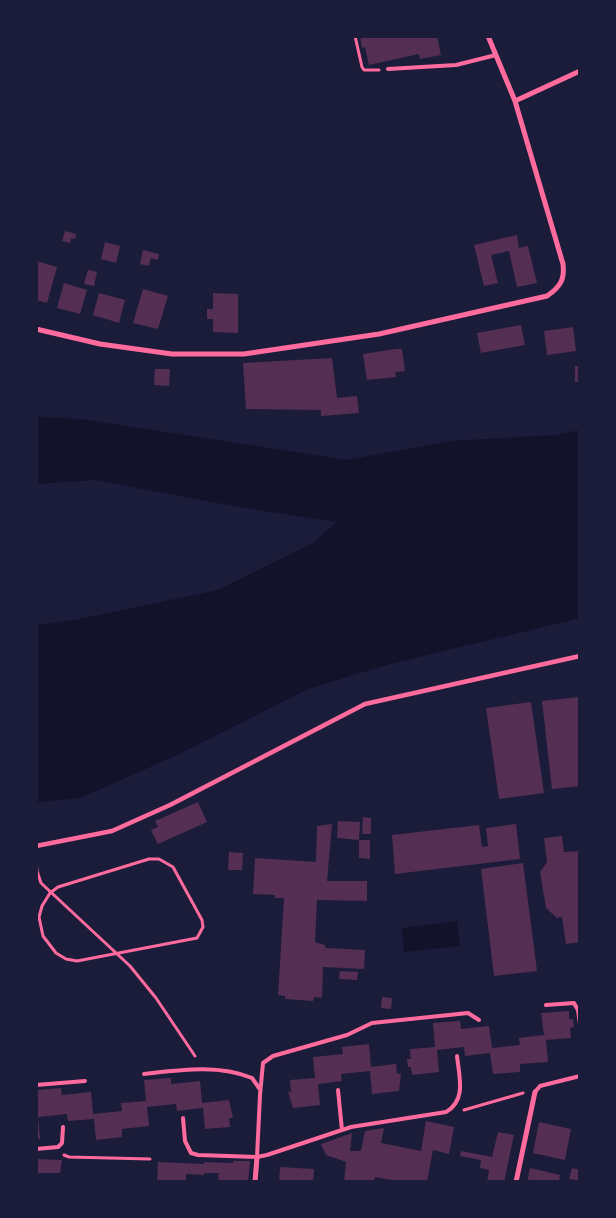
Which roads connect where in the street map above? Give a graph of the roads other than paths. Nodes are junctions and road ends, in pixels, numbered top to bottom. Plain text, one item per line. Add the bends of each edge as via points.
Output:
1 (488, 36) edge
2 (496, 55) junction
3 (388, 69) road end
4 (580, 71) edge
5 (515, 101) junction
6 (36, 329) edge
7 (580, 656) edge
8 (36, 846) edge
9 (546, 1005) dead end
10 (479, 1020) dead end
11 (580, 1024) edge
12 (457, 1056) dead end
13 (144, 1074) dead end
14 (580, 1076) edge
15 (85, 1081) dead end
16 (36, 1085) edge
17 (338, 1090) dead end
18 (535, 1092) joint
19 (260, 1095) junction
20 (183, 1118) dead end
21 (63, 1128) dead end
22 (342, 1130) junction
23 (36, 1149) edge
24 (257, 1158) junction
25 (255, 1182) edge
26 (516, 1182) edge

1 - 2 street
2 - 3 lane via 456,65
2 - 5 street
4 - 5 street
5 - 6 street via 564,272 556,290 539,299 379,334 244,354 172,354 100,344
7 - 8 street via 365,704 170,805 112,831
9 - 11 lane via 574,1003
10 - 19 lane via 468,1013 372,1023 347,1035 273,1056 263,1063
12 - 22 lane via 460,1092 451,1109
13 - 19 lane via 217,1070 252,1078 257,1082
14 - 18 lane via 540,1086
15 - 16 lane
17 - 22 lane
18 - 26 street
19 - 24 lane
20 - 24 lane via 185,1141 191,1153
21 - 23 lane via 62,1143 58,1147
22 - 24 lane
24 - 25 street

